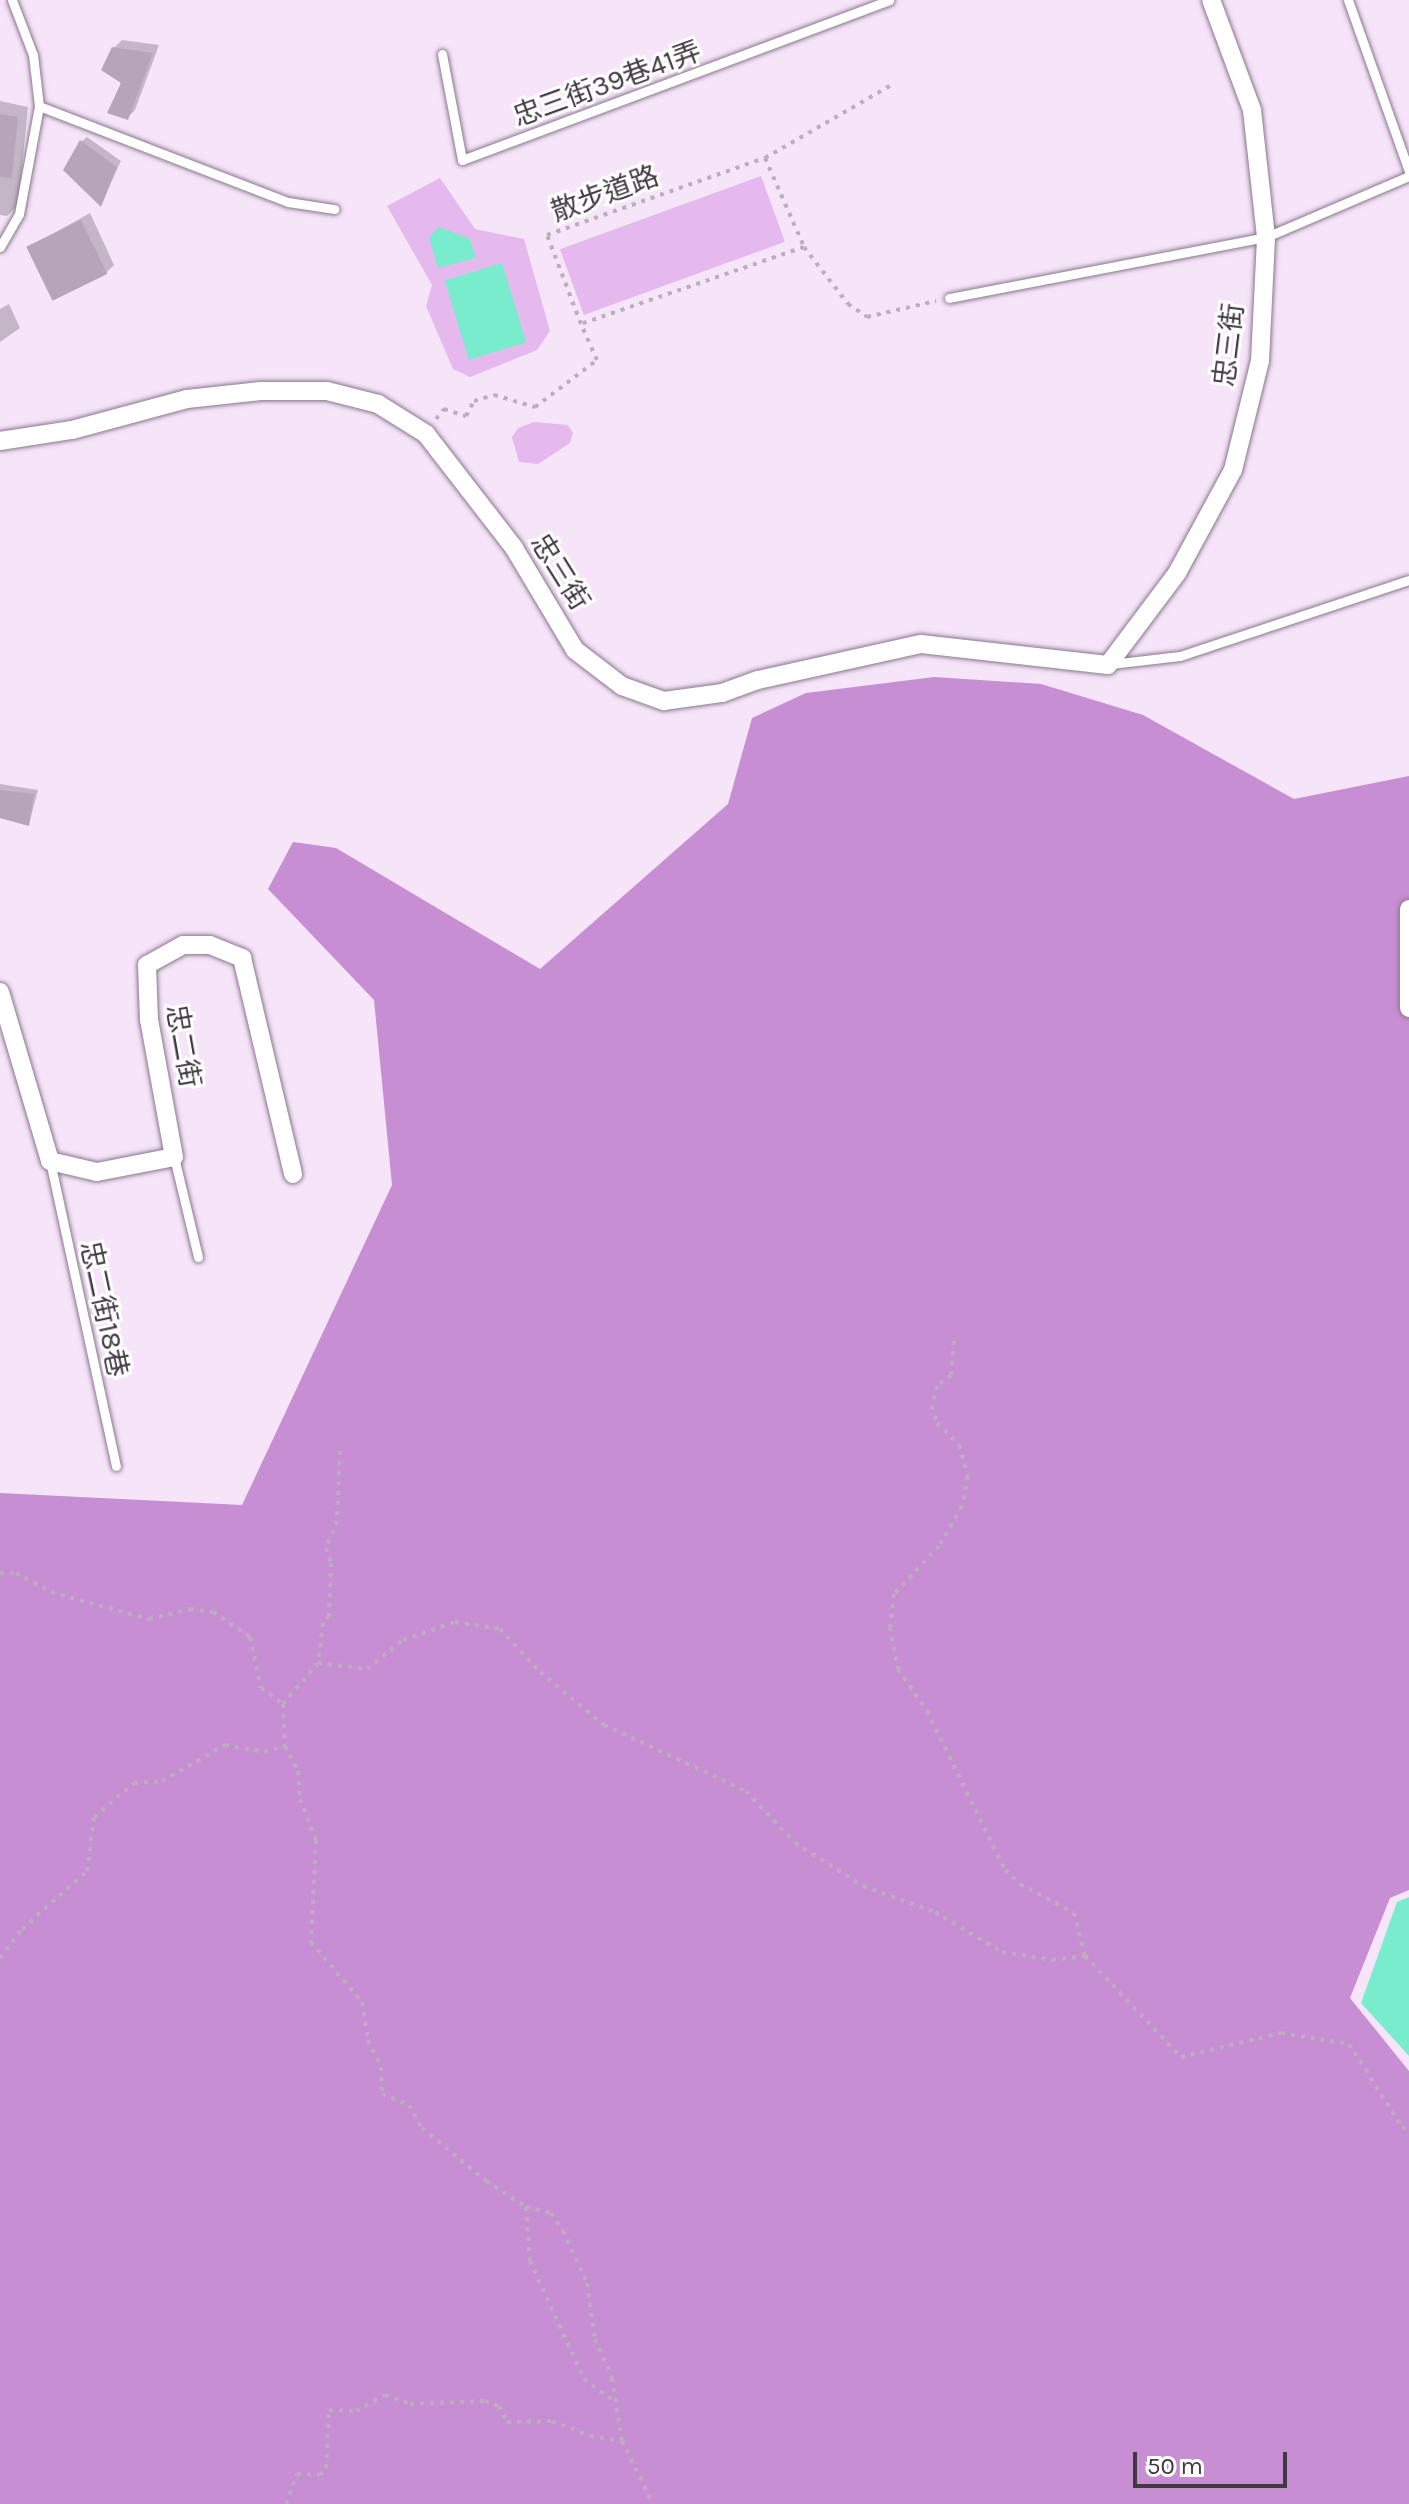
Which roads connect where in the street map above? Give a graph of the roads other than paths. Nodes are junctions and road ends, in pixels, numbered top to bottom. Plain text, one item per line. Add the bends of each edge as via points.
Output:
1 (12, 0) edge
2 (889, 0) edge
3 (1211, 0) edge
4 (1348, 0) edge
5 (866, 4) edge
6 (442, 54) dead end
7 (39, 106) junction
8 (1409, 174) edge
9 (334, 209) dead end
10 (1266, 237) junction
11 (0, 247) edge
12 (949, 298) road end
13 (0, 441) edge
14 (1409, 580) edge
15 (1108, 665) junction
16 (1409, 909) edge
17 (0, 992) edge
18 (1409, 1008) edge
19 (174, 1157) junction
20 (50, 1161) junction
21 (293, 1174) dead end
22 (198, 1257) dead end
23 (116, 1466) dead end

1 - 7 lane via 33,55
2 - 5 lane
3 - 10 street, 忠三街 via 1252,110
4 - 8 lane
5 - 6 lane, 忠三街39巷41弄 via 462,160
7 - 9 lane via 288,202
7 - 11 lane via 19,214
8 - 10 lane
10 - 12 lane
10 - 15 street, 忠三街 via 1260,361 1233,470 1177,573
13 - 15 street, 忠三街 via 72,430 187,399 327,391 365,401 426,434 514,548 575,650 622,686 664,701 722,693 758,680 921,644
14 - 15 lane, 忠三街 via 1180,656
16 - 18 street
17 - 20 street
19 - 20 street via 97,1172
19 - 21 street, 忠二街 via 144,979 147,965 161,955 183,945 210,945 242,958
19 - 22 lane
20 - 23 lane, 忠二街18巷

